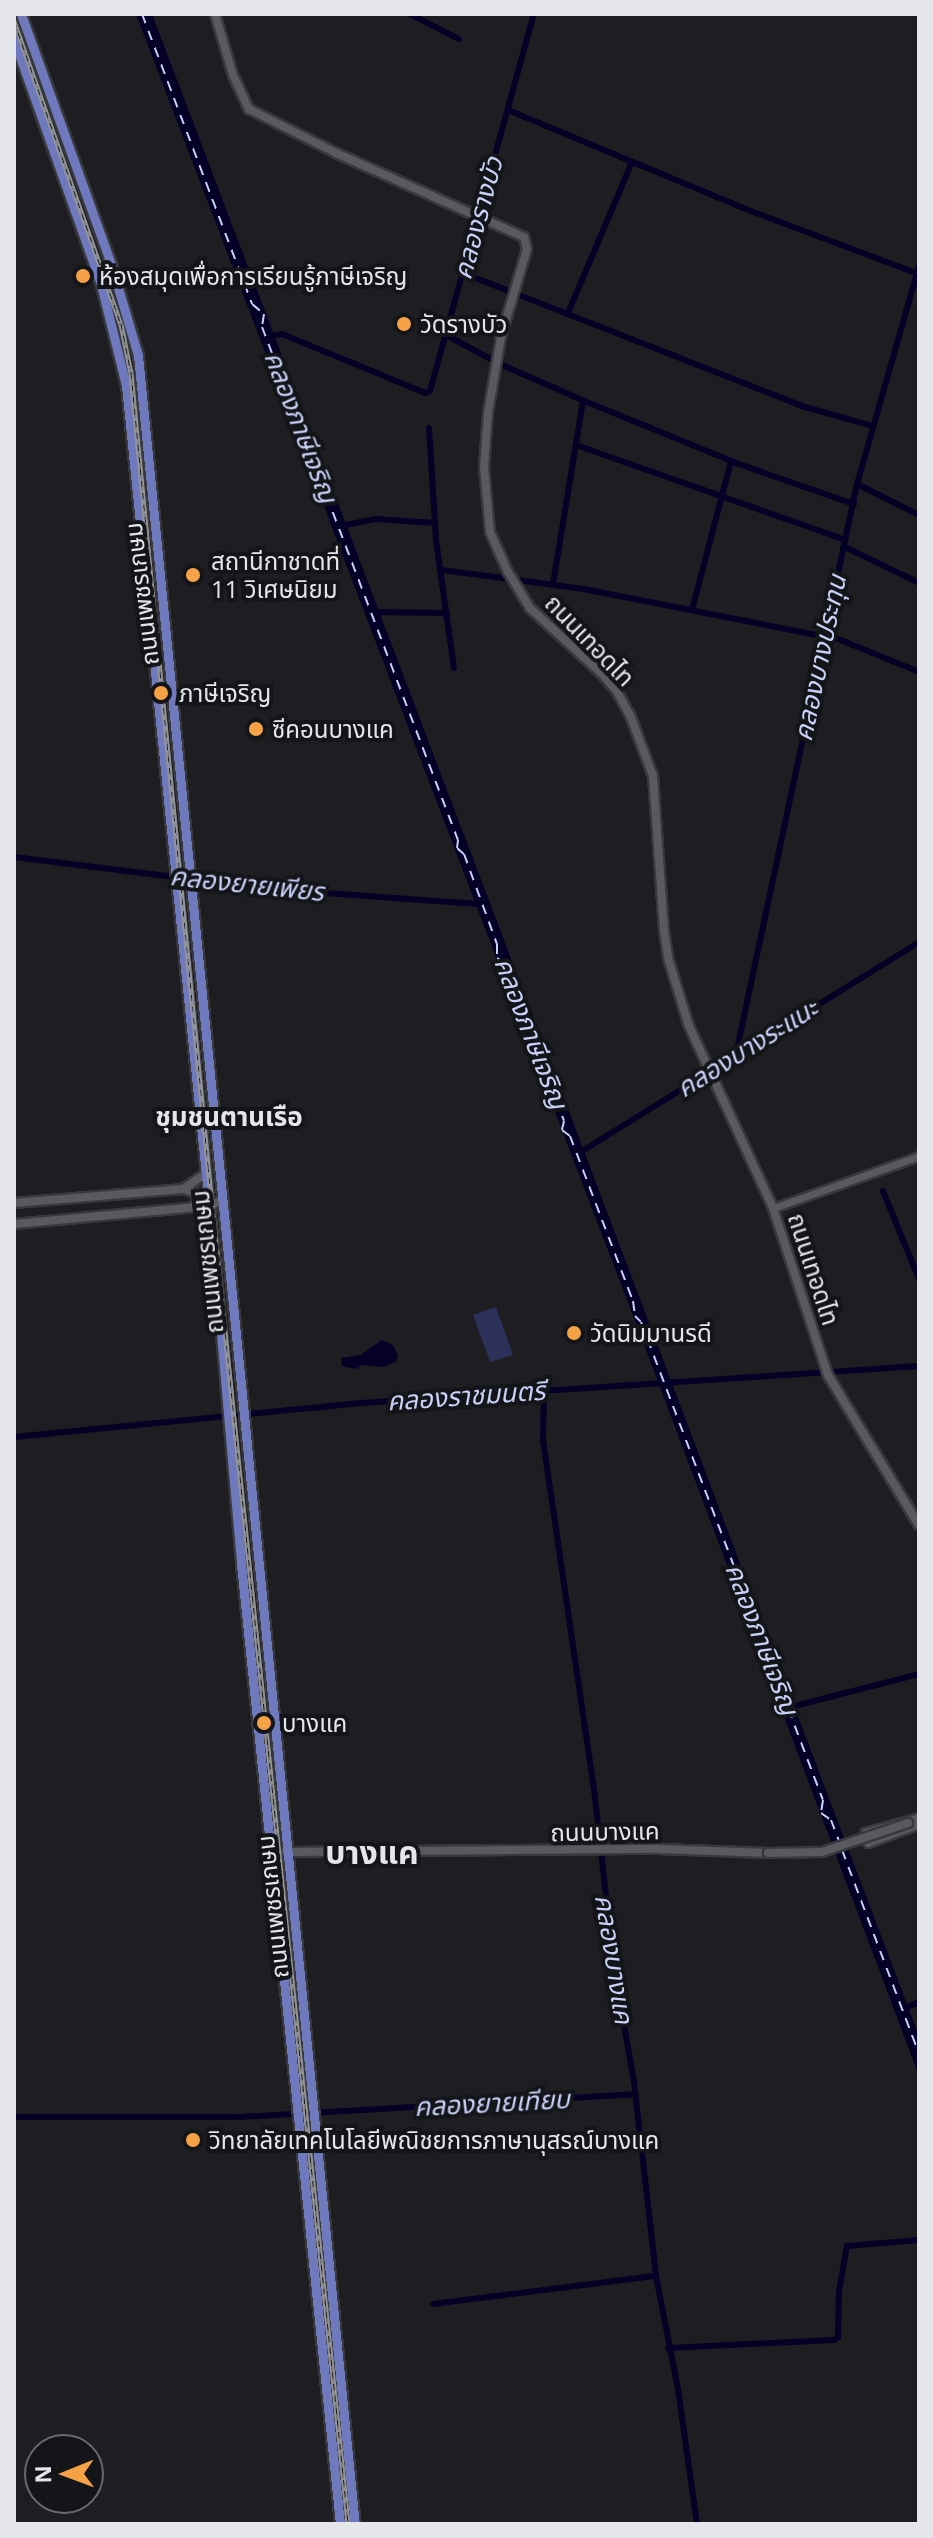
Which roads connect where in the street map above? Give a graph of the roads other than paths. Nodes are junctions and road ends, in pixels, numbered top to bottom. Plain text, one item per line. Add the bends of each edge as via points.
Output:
1 (21, 14) edge
2 (215, 14) edge
3 (14, 40) edge
4 (38, 60) junction
5 (23, 63) junction
6 (44, 78) junction
7 (30, 84) junction
8 (189, 1016) junction
9 (203, 1019) junction
10 (190, 1028) junction
11 (919, 1156) edge
12 (205, 1174) junction
13 (183, 1189) junction
14 (221, 1201) junction
15 (14, 1203) edge
16 (208, 1206) junction
17 (193, 1207) junction
18 (773, 1208) junction
19 (14, 1224) edge
20 (919, 1525) edge
21 (919, 1820) edge
22 (286, 1852) junction
23 (273, 1873) junction
24 (317, 2302) junction
25 (331, 2302) junction
26 (332, 2320) junction
27 (319, 2322) junction
28 (340, 2524) edge
29 (355, 2524) edge

1 - 4 main road, ถนนเพชรเกษม
2 - 18 main road, ถนนเทอดไท via 249,109 524,237 527,249 496,364 485,442 490,532 516,587 541,619 616,690 637,732 655,786 669,961 689,1026
3 - 5 main road, ถนนเพชรเกษม
4 - 5 main road via 32,67
4 - 6 main road, ถนนเพชรเกษม
5 - 7 main road, ถนนเพชรเกษม
6 - 7 main road via 35,74
6 - 9 main road, ถนนเพชรเกษม via 138,355
7 - 8 main road, ถนนเพชรเกษม via 101,285 122,363
8 - 9 main road
8 - 10 main road, ถนนเพชรเกษม
9 - 10 main road
9 - 14 main road, ถนนเพชรเกษม
10 - 12 main road, ถนนเพชรเกษม
11 - 18 street
12 - 13 main road
12 - 16 main road, ถนนเพชรเกษม
13 - 15 main road
13 - 17 main road via 198,1194
14 - 16 main road
14 - 22 main road, ถนนเพชรเกษม
16 - 17 main road
16 - 23 main road, ถนนเพชรเกษม
17 - 19 main road
18 - 20 main road, ถนนเทอดไท via 828,1375
21 - 21 street via 868,1843 863,1837 895,1822
21 - 22 main road, ถนนบางแค, bridge via 822,1852
22 - 23 main road
22 - 25 main road, ถนนเพชรเกษม
23 - 24 main road, ถนนเพชรเกษม
24 - 25 main road
24 - 27 main road, ถนนเพชรเกษม
25 - 26 main road, ถนนเพชรเกษม
26 - 27 main road
26 - 29 main road, ถนนเพชรเกษม
27 - 28 main road, ถนนเพชรเกษม

